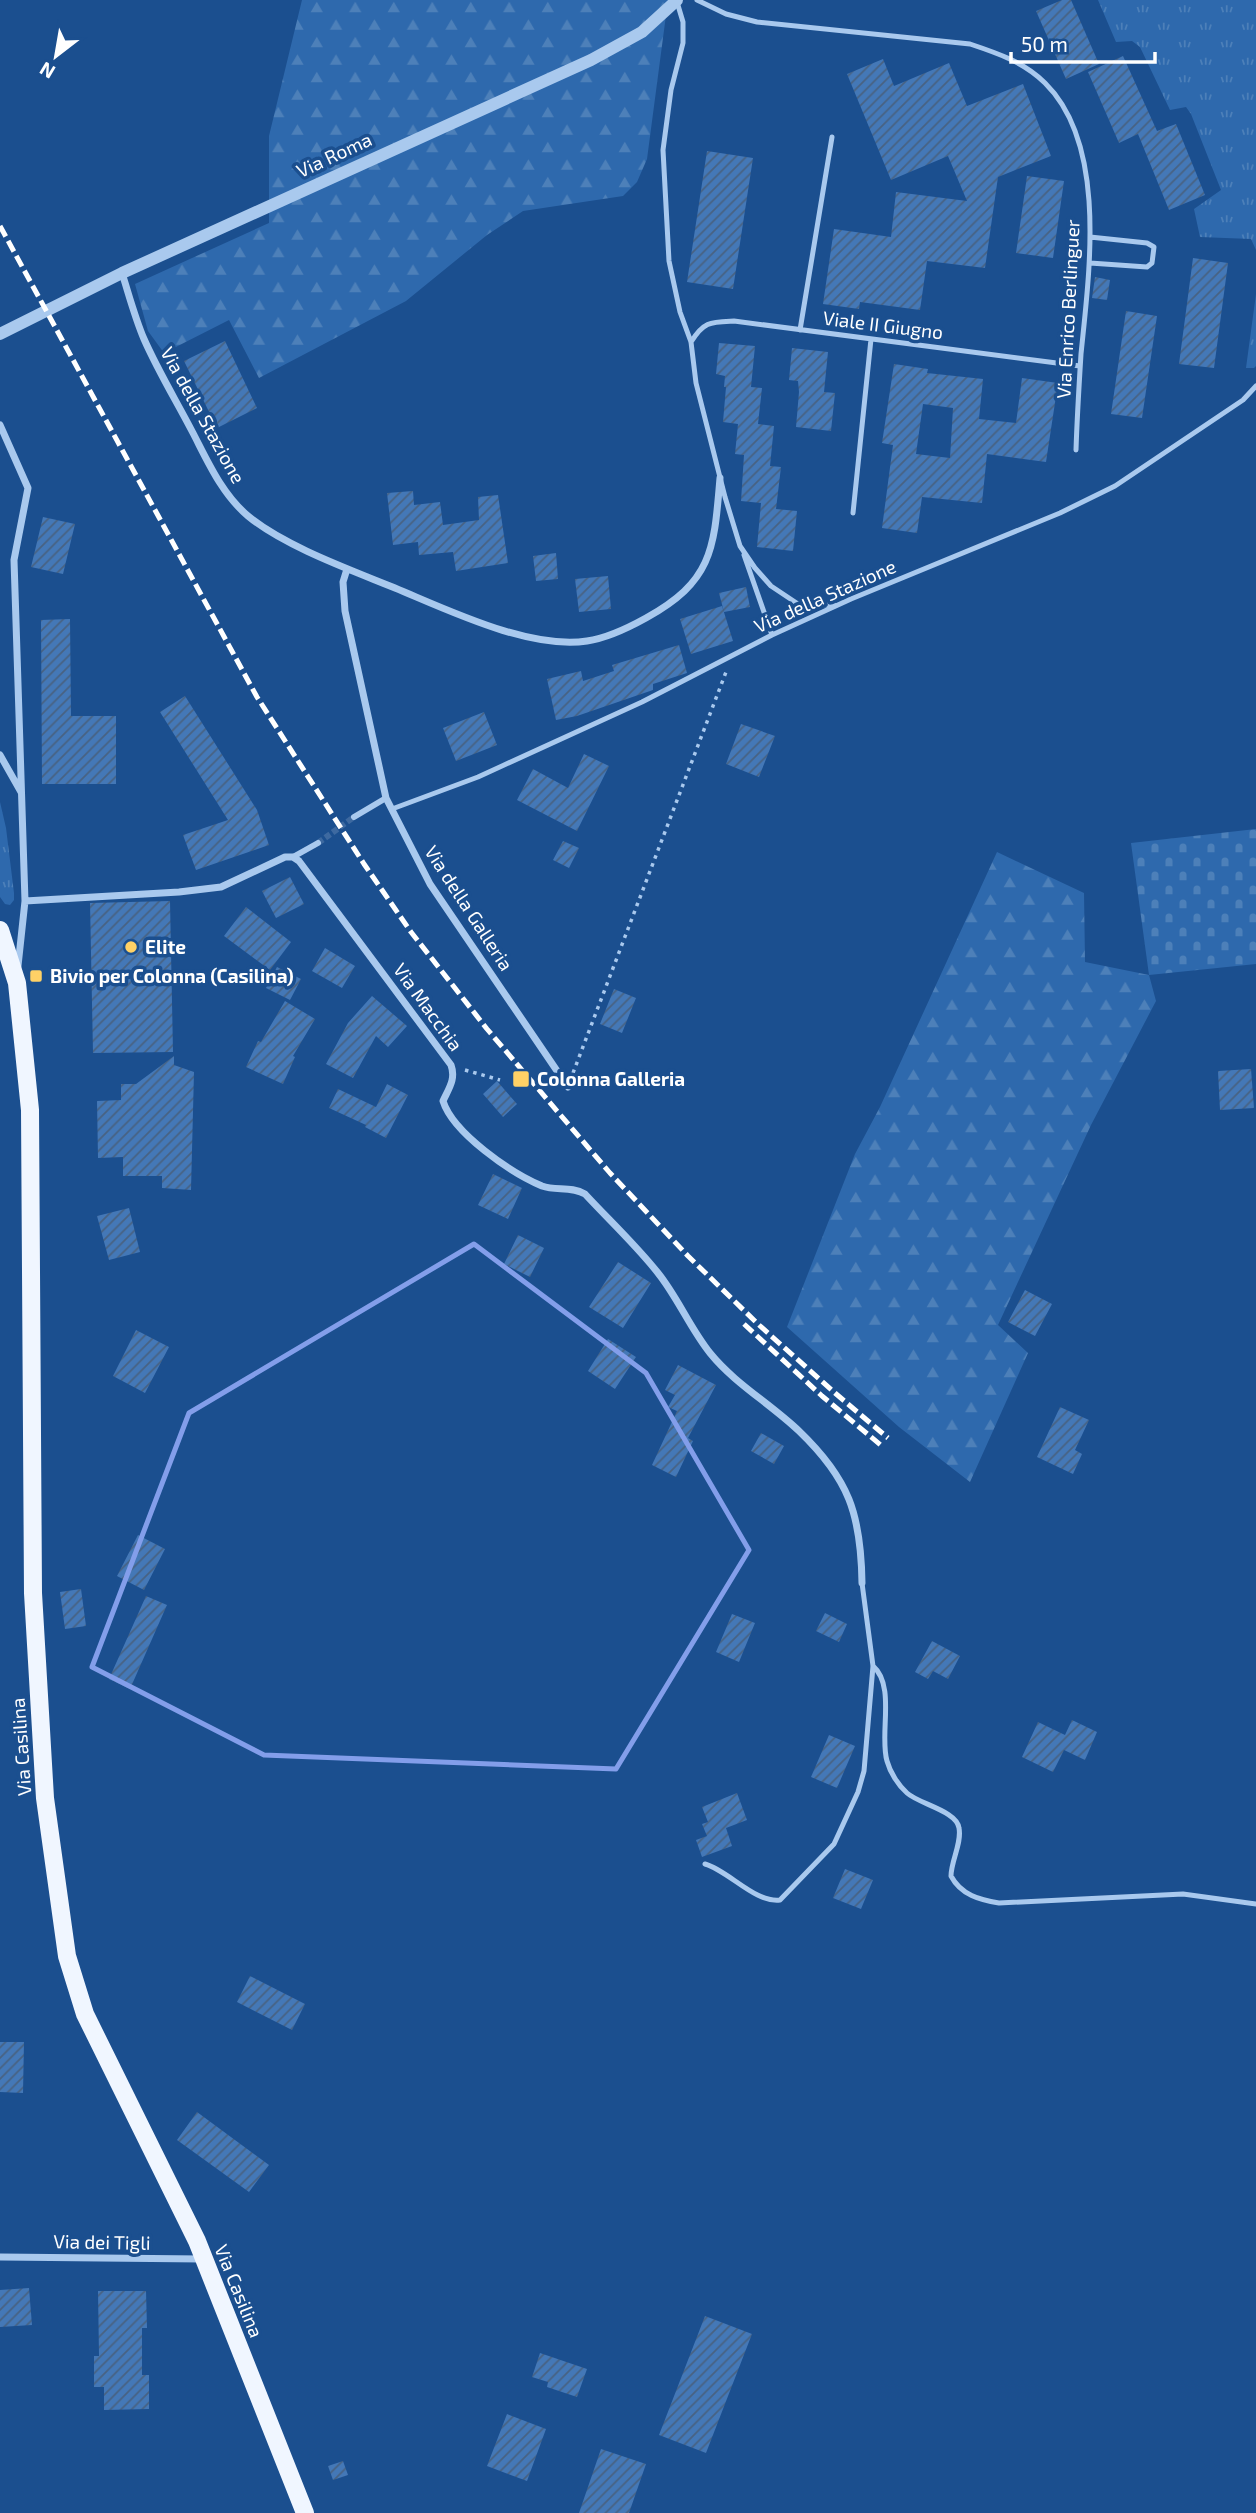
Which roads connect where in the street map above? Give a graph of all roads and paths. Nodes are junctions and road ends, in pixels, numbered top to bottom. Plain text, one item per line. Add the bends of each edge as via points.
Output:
1 (677, 0) edge
2 (697, 0) edge
3 (832, 137) dead end
4 (1090, 237) junction
5 (1090, 262) junction
6 (122, 273) junction
7 (800, 330) junction
8 (0, 334) edge
9 (870, 339) junction
10 (691, 342) junction
11 (1080, 366) junction
12 (1256, 386) edge
13 (0, 425) edge
14 (1076, 450) dead end
15 (720, 478) junction
16 (853, 513) dead end
17 (740, 546) junction
18 (347, 569) junction
19 (851, 599) junction
20 (772, 635) junction
21 (731, 657) junction
22 (0, 755) edge
23 (22, 793) junction
24 (386, 798) junction
25 (392, 809) junction
26 (354, 817) tunnel mouth
27 (318, 843) tunnel mouth
28 (293, 857) junction
29 (26, 901) junction
30 (0, 930) edge
31 (17, 983) junction
32 (451, 1065) junction
33 (500, 1080) dead end
34 (568, 1087) joint
35 (862, 1583) joint
36 (873, 1666) junction
37 (705, 1864) dead end
38 (1256, 1904) edge
39 (0, 2257) edge
40 (204, 2259) junction
41 (305, 2513) edge

1 - 6 street, Via Roma via 642,32 598,57
1 - 10 lane, Via Roma via 684,30 663,150 665,205 669,261
2 - 4 lane, Via Enrico Berlinguer via 726,15 757,22 970,44 1026,68 1046,84 1077,131 1087,183
3 - 7 lane
4 - 5 lane, Via Enrico Berlinguer
4 - 5 lane via 1154,247 1147,267
5 - 11 lane, Via Enrico Berlinguer
6 - 8 street, Via Roma
6 - 18 street, Via della Stazione via 144,339 220,485 248,516
7 - 9 lane, Viale II Giugno
7 - 10 lane, Viale II Giugno via 709,322
9 - 11 lane, Viale II Giugno
9 - 16 lane
10 - 15 lane, Via Roma via 696,383
11 - 14 lane, Via Enrico Berlinguer
12 - 19 lane, Via della Stazione via 1243,400 1115,486
13 - 23 street via 28,488 14,560
15 - 17 lane, Via Roma
15 - 18 street, Via della Stazione via 710,554 693,583 675,601 630,627 588,641 544,641 516,634
17 - 19 lane via 771,586 798,604 827,605
17 - 20 lane, Via Roma
18 - 24 street, Via della Galleria via 345,611
19 - 20 lane, Via della Stazione
20 - 21 lane, Via della Stazione
21 - 25 lane, Via della Stazione via 478,776
21 - 34 path
22 - 23 street
23 - 29 street
24 - 25 street, Via della Galleria
24 - 26 street
25 - 34 street, Via della Galleria via 430,884
27 - 28 street
28 - 29 street via 221,887
28 - 32 street, Via Macchia via 306,868
29 - 31 street
30 - 31 main road, Via Casilina
31 - 40 main road, Via Casilina via 30,1121 34,1607 45,1798 67,1956 85,2014
32 - 33 path
32 - 35 street, Via Macchia via 453,1082 443,1101 456,1123 521,1175 543,1186 585,1194 657,1272 710,1353 798,1430 842,1480 857,1521
35 - 36 lane
36 - 37 lane via 864,1771 839,1836 825,1856 786,1896 773,1901
36 - 38 lane via 881,1677 886,1709 886,1760 904,1791 957,1822 960,1832 951,1877 965,1892 999,1903 1183,1894
39 - 40 street, Via dei Tigli
40 - 41 main road, Via Casilina

